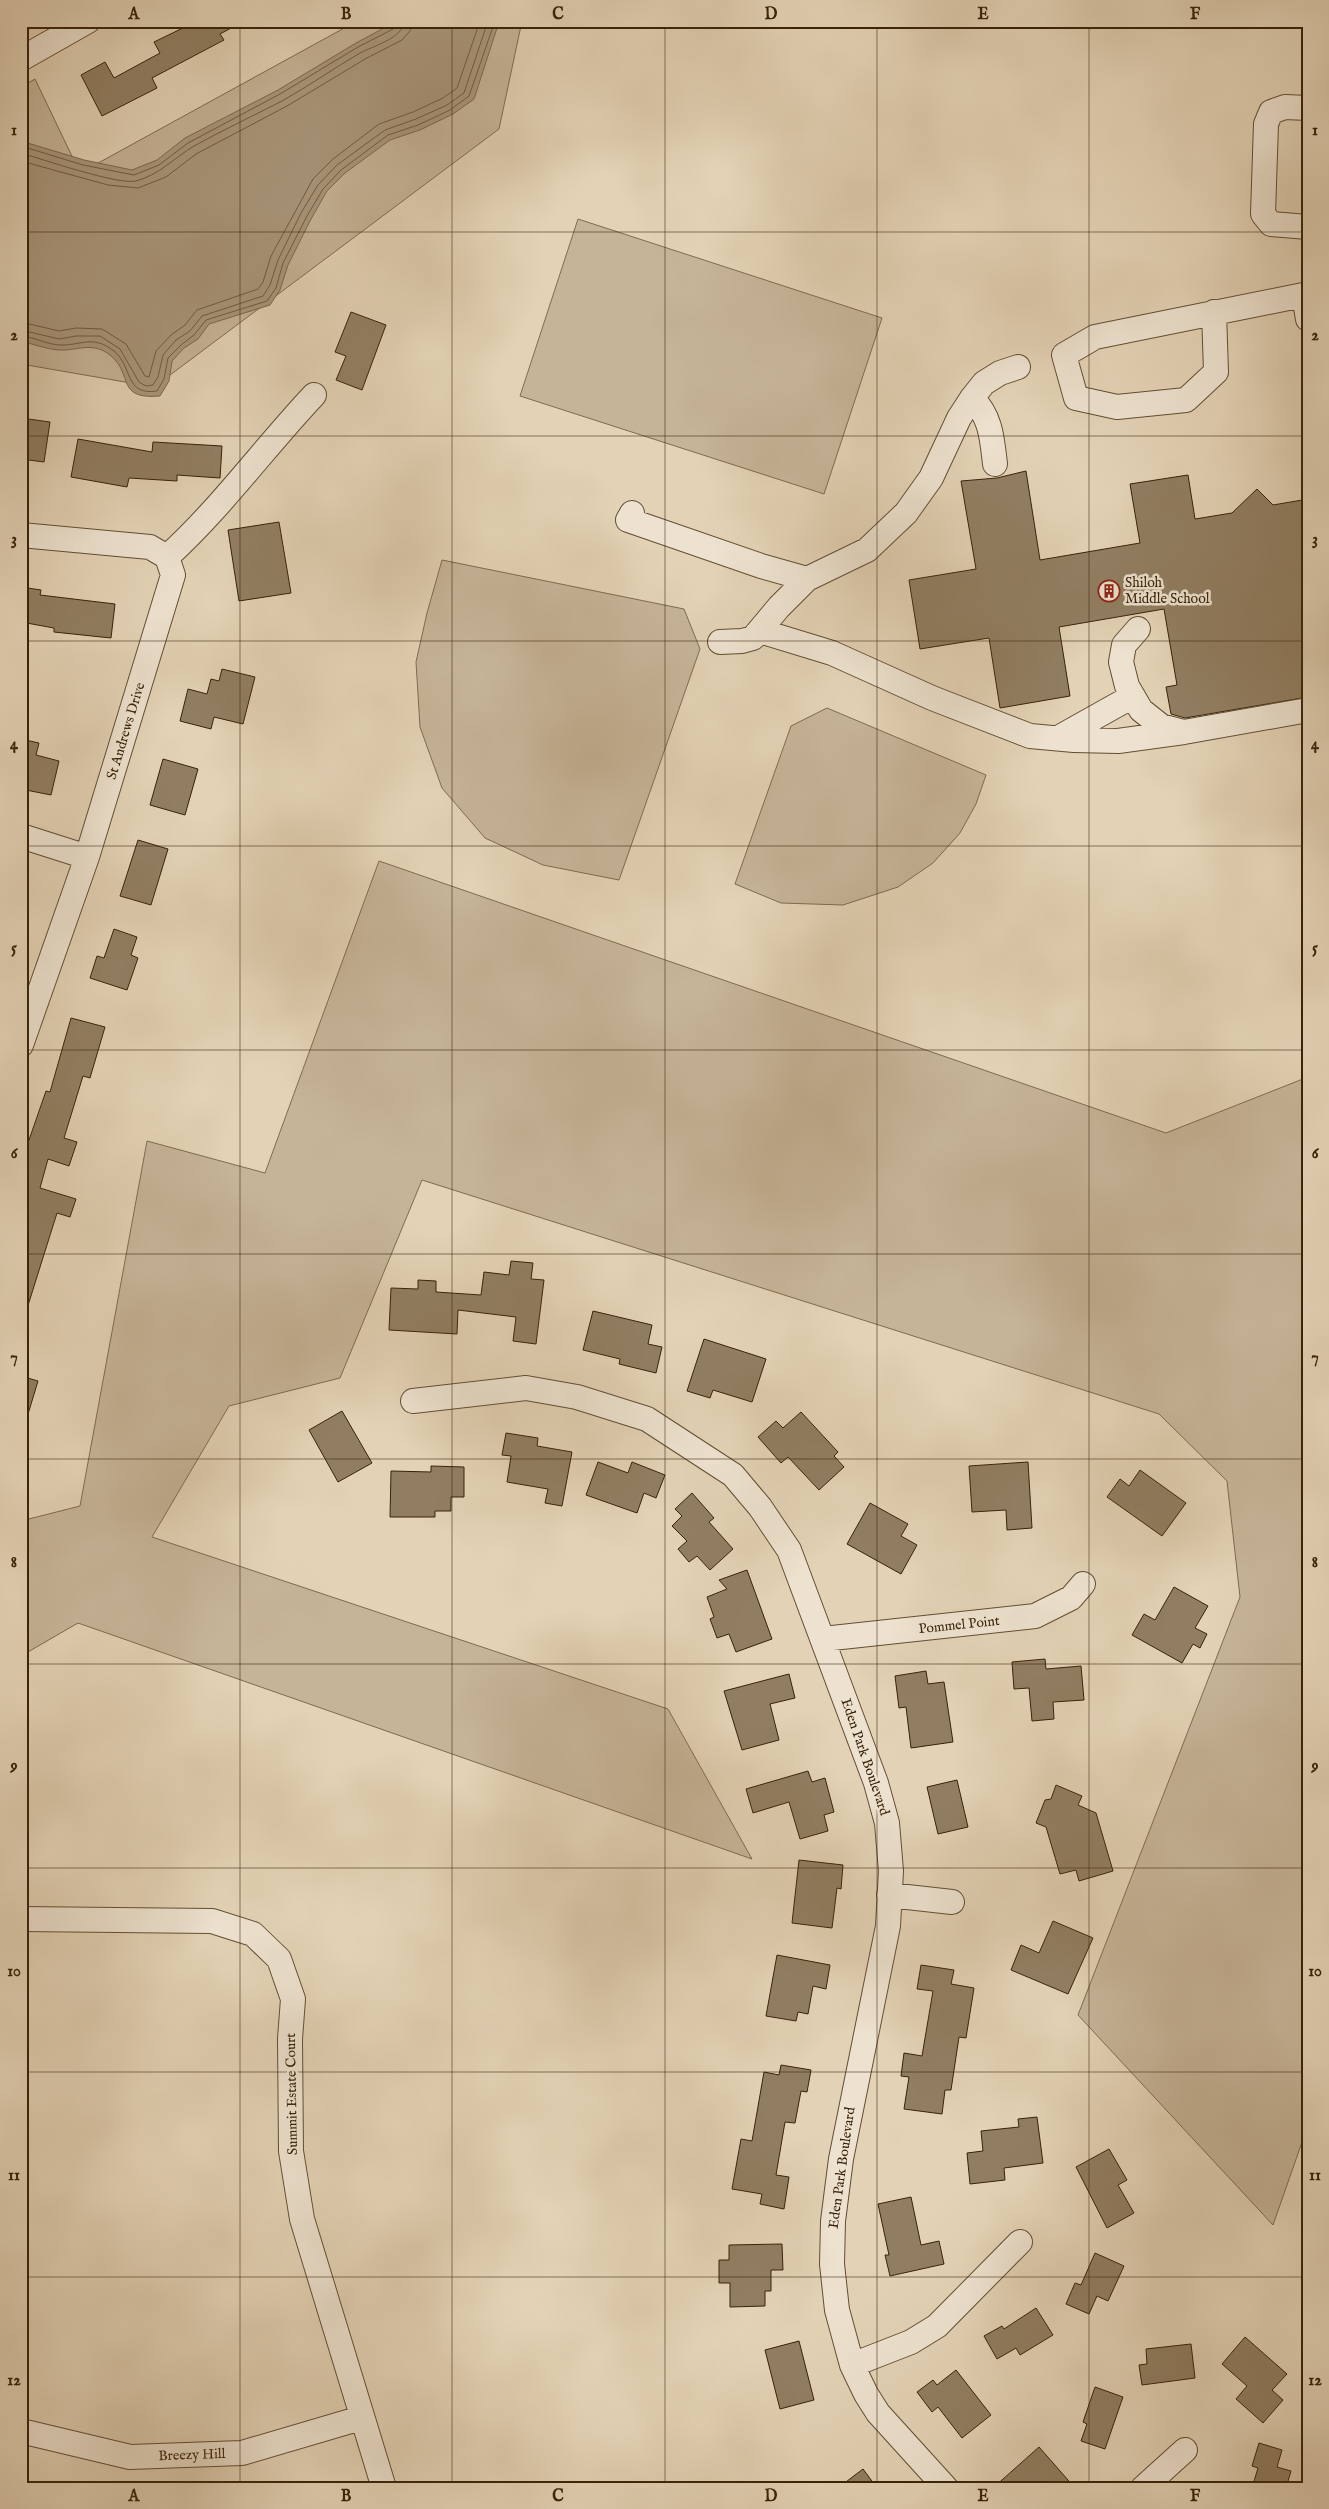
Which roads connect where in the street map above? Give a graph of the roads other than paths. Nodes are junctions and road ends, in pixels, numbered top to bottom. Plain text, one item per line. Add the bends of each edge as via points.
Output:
1 (88, 21) edge
2 (21, 59) edge
3 (1308, 108) edge
4 (1308, 227) edge
5 (1306, 295) edge
6 (1214, 312) junction
7 (1308, 319) edge
8 (1018, 367) dead end
9 (314, 394) dead end
10 (972, 398) junction
11 (994, 464) dead end
12 (632, 513) dead end
13 (21, 535) edge
14 (167, 557) junction
15 (807, 579) junction
16 (1138, 629) dead end
17 (760, 631) junction
18 (720, 642) dead end
19 (1133, 696) junction
20 (1308, 710) edge
21 (1184, 732) junction
22 (1058, 738) junction
23 (21, 836) edge
24 (86, 857) junction
25 (21, 1045) edge
26 (413, 1401) dead end
27 (1083, 1584) dead end
28 (823, 1639) junction
29 (890, 1894) junction
30 (952, 1902) dead end
31 (21, 1919) edge
32 (1020, 2242) dead end
33 (852, 2365) junction
34 (361, 2418) junction
35 (21, 2431) edge
36 (1185, 2450) dead end
37 (384, 2488) edge
38 (946, 2488) edge
39 (1144, 2488) edge

1 - 2 street
3 - 4 street via 1285,106 1271,112 1266,124 1263,214 1270,224
5 - 6 street
5 - 7 street
6 - 6 street via 1095,337 1064,355 1076,398 1117,407 1186,400 1216,372
8 - 10 street via 984,383
9 - 14 street via 208,517
10 - 11 street via 982,408 989,423
10 - 15 street via 931,478 906,513 867,550
12 - 15 street via 628,520
13 - 14 street via 150,547
14 - 24 street, St Andrews Drive via 173,575
15 - 17 street
16 - 19 street via 1124,645 1121,662
17 - 18 street via 742,642
17 - 22 street via 832,653 932,698 1030,736
19 - 21 street via 1141,710 1160,726
19 - 22 street
20 - 21 street
21 - 22 street via 1118,741
23 - 24 street
24 - 25 street, St Andrews Drive
26 - 28 street, Eden Park Boulevard via 526,1388 577,1397 647,1419 733,1475 760,1507 789,1550
27 - 28 street, Pommel Point via 1071,1598 1035,1616
28 - 29 street, Eden Park Boulevard via 876,1783 887,1823
29 - 30 street
29 - 33 street, Eden Park Boulevard via 888,1926 841,2158 833,2221 832,2264 837,2310
31 - 34 street, Summit Estate Court via 212,1921 253,1934 279,1959 293,1999 290,2151 302,2219
32 - 33 street via 937,2326 911,2342
33 - 38 street, Eden Park Boulevard via 878,2413
34 - 35 street, Breezy Hill via 233,2454 130,2457
34 - 37 street, Summit Estate Court
36 - 39 street

